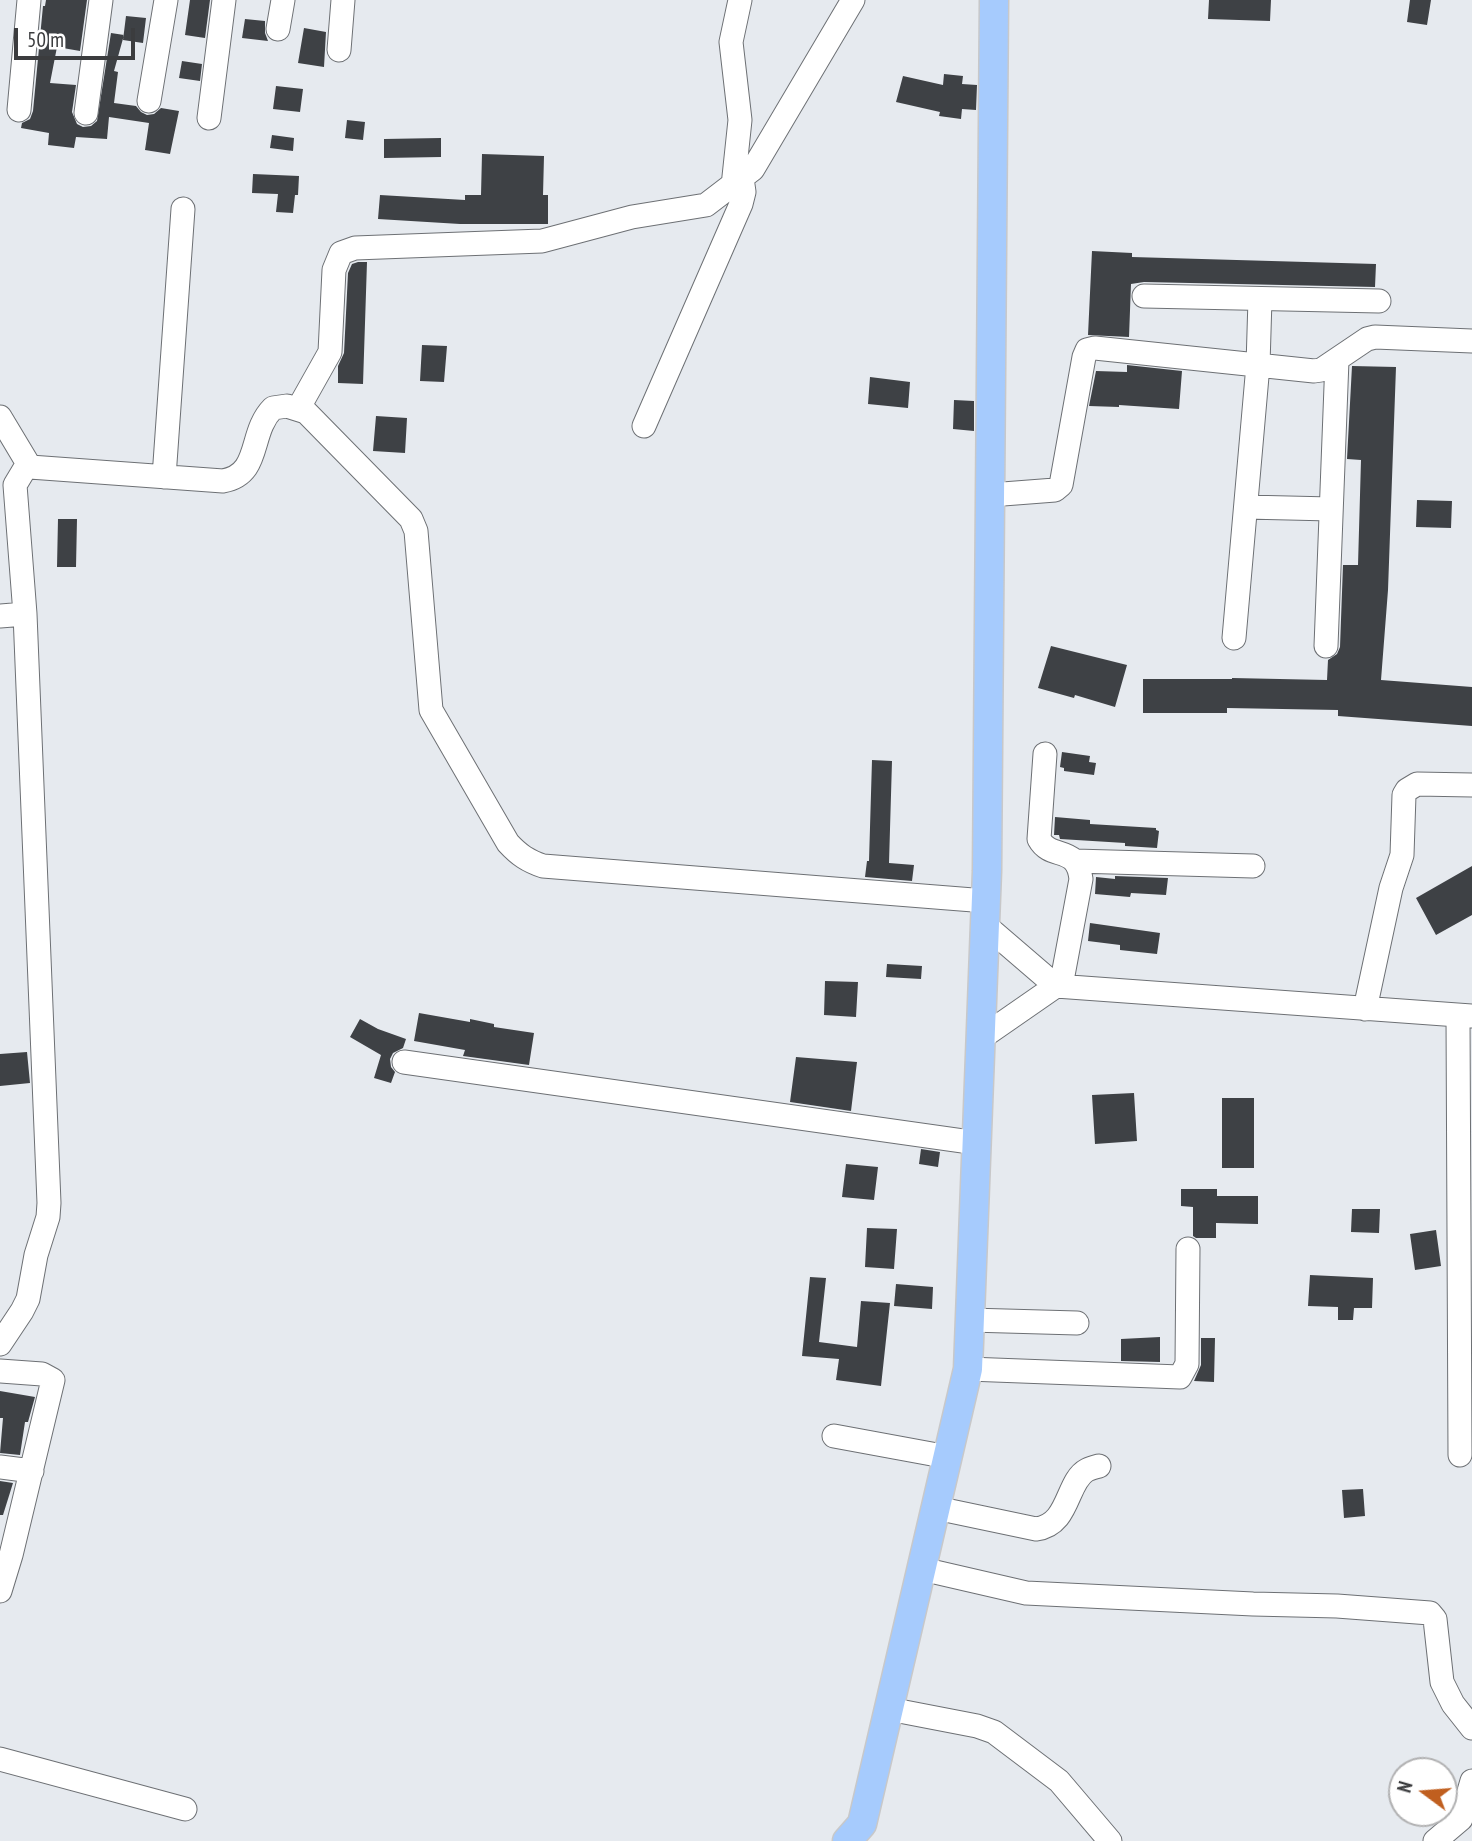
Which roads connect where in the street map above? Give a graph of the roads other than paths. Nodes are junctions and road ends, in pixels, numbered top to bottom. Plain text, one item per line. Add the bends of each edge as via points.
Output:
1 (29, 0) edge
2 (101, 0) edge
3 (166, 0) edge
4 (224, 0) edge
5 (283, 0) edge
6 (343, 0) edge
7 (740, 0) edge
8 (853, 0) edge
9 (994, 0) edge
10 (278, 29) dead end
11 (339, 50) dead end
12 (149, 101) dead end
13 (19, 110) dead end
14 (86, 113) dead end
15 (209, 118) dead end
16 (737, 182) junction
17 (183, 209) dead end
18 (1144, 296) dead end
19 (1261, 299) junction
20 (1379, 301) dead end
21 (1472, 341) edge
22 (1337, 360) junction
23 (1258, 365) junction
24 (298, 409) junction
25 (0, 417) edge
26 (644, 425) dead end
27 (30, 467) junction
28 (164, 477) junction
29 (990, 495) junction
30 (1246, 507) junction
31 (1331, 509) junction
32 (10, 539) edge
33 (25, 614) junction
34 (0, 616) edge
35 (1234, 638) dead end
36 (1326, 646) dead end
37 (1045, 754) dead end
38 (1472, 785) edge
39 (1075, 861) junction
40 (1253, 866) dead end
41 (985, 913) junction
42 (1059, 986) junction
43 (1365, 1009) junction
44 (1465, 1016) edge
45 (981, 1038) junction
46 (404, 1062) dead end
47 (977, 1143) junction
48 (1188, 1249) dead end
49 (970, 1320) junction
50 (1077, 1323) dead end
51 (0, 1344) edge
52 (968, 1369) junction
53 (0, 1371) edge
54 (834, 1436) dead end
55 (1460, 1455) dead end
56 (948, 1457) junction
57 (1099, 1466) dead end
58 (0, 1467) edge
59 (32, 1471) junction
60 (936, 1508) junction
61 (7, 1540) edge
62 (922, 1569) junction
63 (0, 1591) edge
64 (889, 1709) junction
65 (1471, 1725) edge
66 (0, 1759) edge
67 (1472, 1781) edge
68 (185, 1809) dead end
69 (856, 1835) edge
70 (1111, 1841) edge
71 (1435, 1841) edge

1 - 13 street
2 - 14 street
3 - 12 street
4 - 15 street
5 - 10 street
6 - 11 street
7 - 16 street via 731,42 740,120
8 - 16 street via 756,165
9 - 29 main road
16 - 24 street via 701,207 541,240 355,248 341,253 334,270 330,352
16 - 26 street via 744,192 741,204
17 - 28 street
18 - 19 street
19 - 20 street
19 - 23 street
21 - 22 street via 1375,337
22 - 23 street via 1314,371
22 - 31 street
23 - 29 street via 1095,348 1087,351 1061,485 1055,490
23 - 30 street
24 - 28 street via 273,408 266,415 242,475 223,481
24 - 41 street via 411,519 416,531 431,710 517,853 544,866
25 - 27 street
27 - 28 street
27 - 32 street via 15,485
29 - 41 main road
30 - 31 street
30 - 35 street
31 - 36 street
32 - 33 street
33 - 34 street
33 - 51 street via 49,1203 28,1299
37 - 39 street via 1039,839 1048,849
38 - 43 street via 1417,784 1407,789 1402,855
39 - 40 street
39 - 42 street via 1080,879
41 - 42 street
41 - 45 main road
42 - 43 street
42 - 45 street
43 - 44 street
44 - 55 street
45 - 47 main road
46 - 47 street
47 - 49 main road
48 - 52 street via 1187,1364 1180,1377
49 - 50 street
49 - 52 main road
52 - 56 main road
53 - 59 street via 42,1374 53,1380
54 - 56 street
56 - 60 main road
57 - 60 street via 1083,1473 1055,1522 1043,1528
58 - 59 street
59 - 61 street
60 - 62 main road
61 - 63 street
62 - 64 main road
62 - 65 street via 1026,1593 1430,1613 1435,1619 1442,1682
64 - 69 main road
64 - 70 street via 994,1732 1059,1781
66 - 68 street
67 - 71 street via 1461,1819

